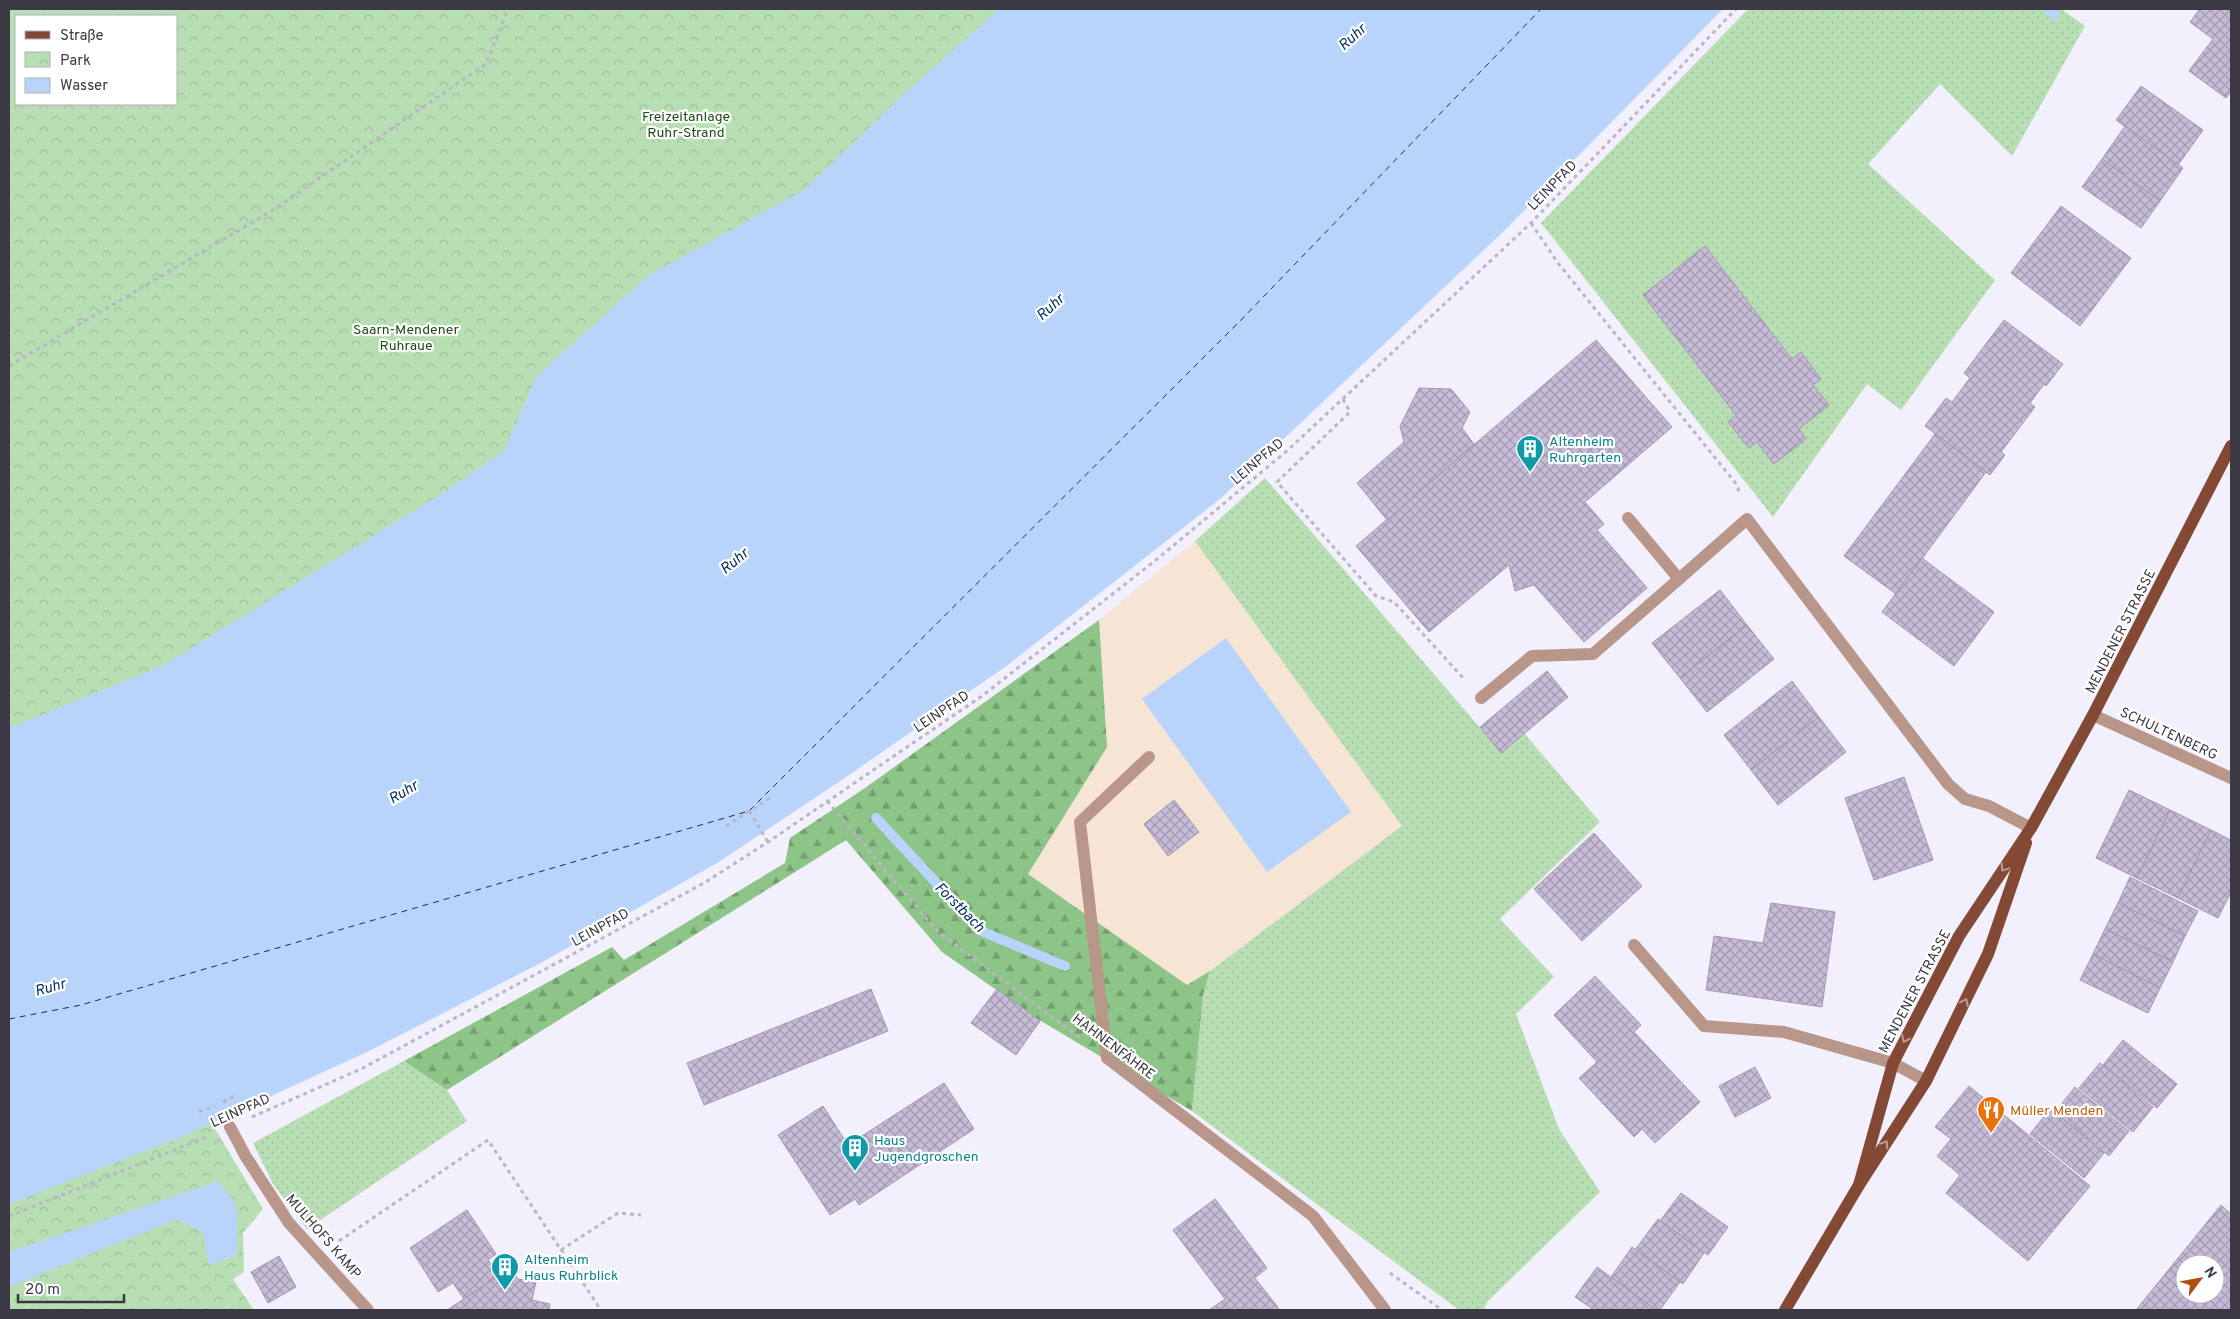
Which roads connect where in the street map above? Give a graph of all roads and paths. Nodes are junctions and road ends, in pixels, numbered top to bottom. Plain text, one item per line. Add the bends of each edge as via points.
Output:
1 (508, 9) edge
2 (1736, 9) edge
3 (1531, 223) junction
4 (9, 366) edge
5 (1343, 398) junction
6 (2231, 446) edge
7 (1628, 518) dead end
8 (1748, 519) junction
9 (1679, 579) junction
10 (1481, 698) joint
11 (2093, 715) junction
12 (1149, 758) dead end
13 (2231, 778) edge
14 (770, 798) dead end
15 (827, 801) junction
16 (749, 812) junction
17 (726, 826) dead end
18 (2031, 828) junction
19 (768, 842) junction
20 (1634, 945) dead end
21 (1107, 1058) junction
22 (1893, 1063) junction
23 (1926, 1081) junction
24 (230, 1127) junction
25 (1859, 1185) junction
26 (641, 1215) dead end
27 (9, 1216) edge
28 (561, 1250) junction
29 (318, 1255) junction
30 (368, 1310) edge
31 (601, 1310) edge
32 (1385, 1310) edge
33 (1785, 1310) edge

1 - 4 path via 486,64 273,210
2 - 3 path, LEINPFAD
3 - 5 path, LEINPFAD
3 - 8 path via 1558,262 1737,485
5 - 10 path via 1350,412 1277,482 1376,596 1394,602
5 - 15 path, LEINPFAD via 1288,450 1163,554 982,696
6 - 11 main road, MENDENER STRASSE
7 - 9 street
8 - 9 street
8 - 18 street via 1948,784 1965,798 1989,806
9 - 10 street via 1593,654 1532,656
11 - 13 street, SCHULTENBERG
11 - 18 main road, MENDENER STRASSE
12 - 21 street via 1080,822
14 - 16 path
15 - 19 path, LEINPFAD
15 - 21 path, HAHNENFÄHRE via 936,930
16 - 17 path
16 - 19 path
18 -> 22 main road, MENDENER STRASSE via 1959,936
23 -> 18 main road, MENDENER STRASSE via 1988,954
19 - 24 path, LEINPFAD via 704,883 363,1068
20 - 22 street via 1704,1026 1784,1032
21 - 32 street, HAHNENFÄHRE via 1313,1216
22 - 23 street
22 - 25 main road, MENDENER STRASSE
25 -> 23 main road, MENDENER STRASSE
24 - 27 path, LEINPFAD
24 - 29 street, MULHOFS KAMP via 289,1223
25 - 33 main road, MENDENER STRASSE
26 - 28 path via 618,1213
28 - 29 path via 488,1140
28 - 31 path
29 - 30 street, MULHOFS KAMP

